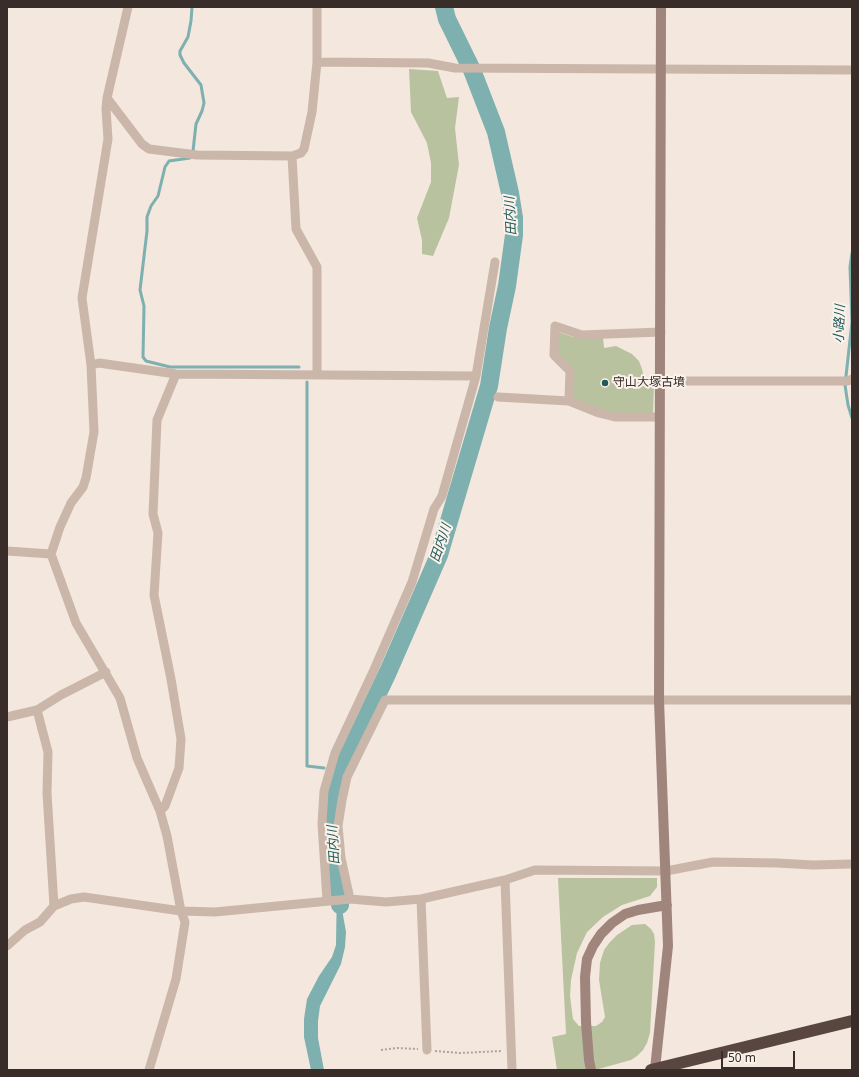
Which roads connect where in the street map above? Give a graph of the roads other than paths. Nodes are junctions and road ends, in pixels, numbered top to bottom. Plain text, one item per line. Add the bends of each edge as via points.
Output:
1 (128, 7) edge
2 (317, 7) edge
3 (661, 7) edge
4 (317, 62) junction
5 (660, 70) junction
6 (852, 70) edge
7 (107, 98) junction
8 (292, 156) junction
9 (495, 262) dead end
10 (660, 332) junction
11 (91, 365) junction
12 (176, 374) junction
13 (317, 375) junction
14 (476, 376) junction
15 (661, 380) junction
16 (848, 380) edge
17 (498, 396) dead end
18 (569, 401) junction
19 (660, 417) junction
20 (7, 551) edge
21 (51, 554) junction
22 (106, 672) junction
23 (659, 700) junction
24 (852, 700) edge
25 (37, 710) junction
26 (7, 717) edge
27 (160, 811) junction
28 (852, 864) edge
29 (666, 871) junction
30 (504, 880) junction
31 (348, 899) junction
32 (422, 899) junction
33 (329, 900) junction
34 (667, 905) junction
35 (54, 906) junction
36 (181, 911) junction
37 (7, 946) edge
38 (852, 1021) edge
39 (427, 1050) road end
40 (149, 1070) edge
41 (512, 1070) edge
42 (591, 1070) edge
43 (654, 1070) edge

1 - 7 street
2 - 4 street
3 - 5 street
4 - 5 street via 428,63 455,68
4 - 8 street via 312,112 304,149
5 - 6 street
5 - 10 street
7 - 8 street via 142,144 149,149 197,155
7 - 11 street via 108,139 82,298
8 - 13 street via 296,229 316,267
9 - 14 street
10 - 15 street
10 - 18 street via 582,335 555,326 554,355 570,371
11 - 12 street via 99,363
11 - 21 street via 94,432 86,478 83,487 71,503
12 - 13 street
12 - 27 street via 158,420 153,514 158,533 154,595 181,739 179,768 165,806
13 - 14 street
14 - 33 street via 442,496 434,509 412,582 335,753 324,791 322,824
15 - 16 street
15 - 19 street
17 - 18 street
18 - 19 street via 615,417
19 - 23 street
20 - 21 street
21 - 22 street via 76,623
22 - 25 street
22 - 27 street via 120,698 137,758
23 - 24 street
23 - 29 street
23 - 31 street via 385,700 347,777 342,800 338,826
25 - 26 street
25 - 35 street via 48,752 47,792
27 - 36 street
28 - 29 street via 713,862
29 - 30 street via 535,870
29 - 34 street
30 - 32 street
30 - 41 street
31 - 32 street via 386,902
31 - 33 street
32 - 39 street
33 - 36 street via 215,912
34 - 42 street via 624,914 601,934 587,959 584,977
34 - 43 street via 668,946
35 - 36 street via 70,899 84,897
35 - 37 street via 40,922 25,930
36 - 40 street via 185,922 176,980
38 - 43 highway

